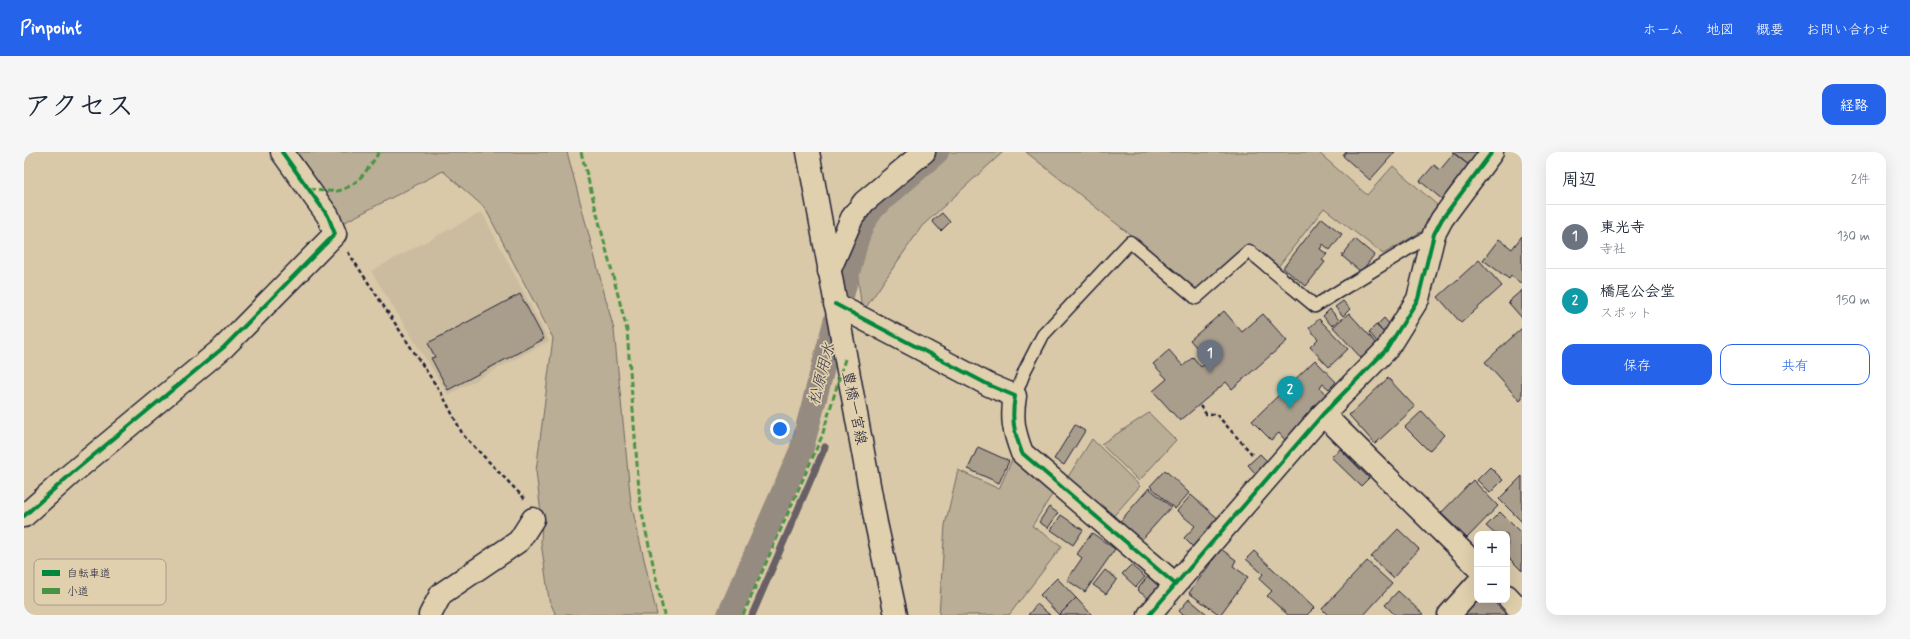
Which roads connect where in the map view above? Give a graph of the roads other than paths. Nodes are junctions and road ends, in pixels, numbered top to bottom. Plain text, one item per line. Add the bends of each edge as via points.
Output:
1 (282, 152) edge
2 (808, 152) edge
3 (924, 152) edge
4 (1492, 152) edge
5 (1434, 234) junction
6 (829, 271) junction
7 (835, 304) junction
8 (1015, 396) junction
9 (1323, 414) junction
10 (24, 516) edge
11 (533, 519) road end
12 (1474, 563) edge
13 (1175, 584) junction
14 (1474, 587) edge
15 (1510, 599) edge
16 (1522, 612) edge
17 (430, 615) edge
18 (896, 615) edge
19 (1149, 615) edge
20 (1449, 615) edge

1 - 10 street via 328,216 335,234 224,347
2 - 6 street, 豊橋一宮線
3 - 6 street via 864,202 852,218
4 - 5 street via 1442,219
5 - 8 lane via 1315,306 1248,251 1196,298 1130,242 1043,335
5 - 9 street via 1418,300 1387,349
6 - 7 street, 豊橋一宮線
7 - 8 street via 989,385
7 - 18 street, 豊橋一宮線
8 - 13 street via 1012,413 1014,434 1022,453
9 - 12 street
9 - 13 street
11 - 17 street via 519,541 441,594
13 - 19 street
14 - 20 street
15 - 16 street

